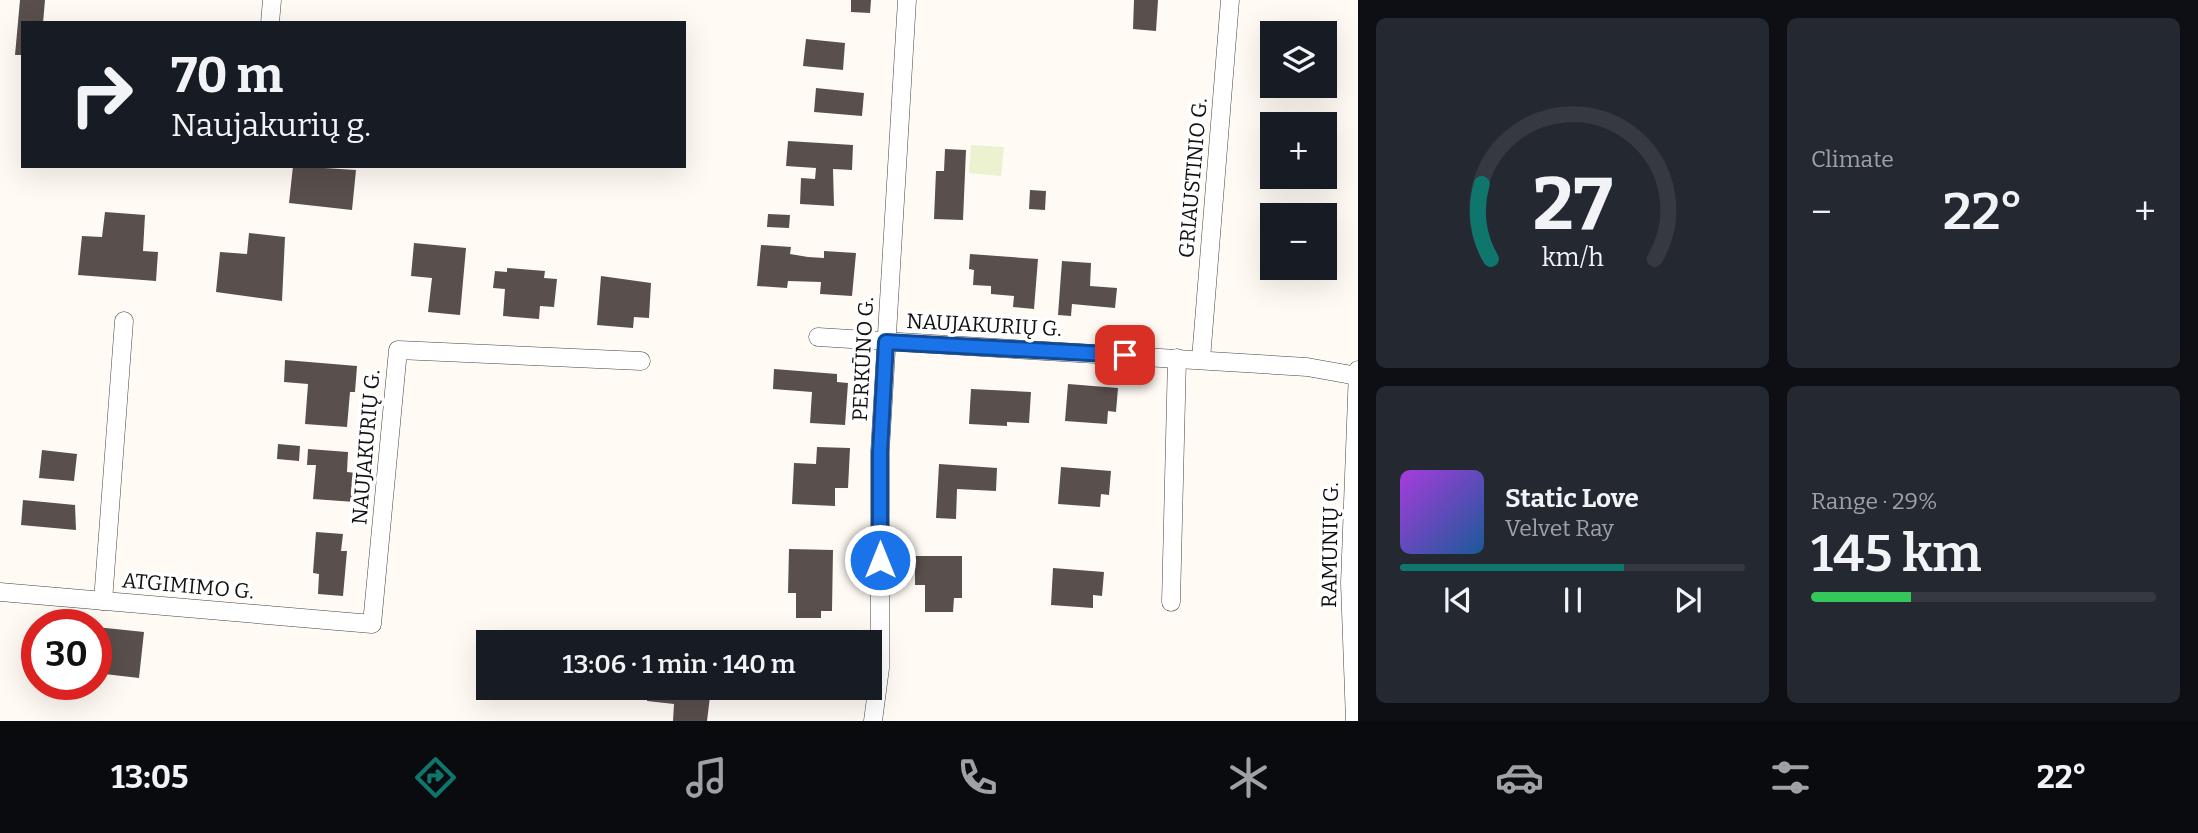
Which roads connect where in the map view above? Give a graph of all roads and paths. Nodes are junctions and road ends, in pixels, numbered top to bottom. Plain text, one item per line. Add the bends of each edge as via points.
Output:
1 (272, 0) edge
2 (907, 0) edge
3 (1230, 0) edge
4 (271, 21) edge
5 (124, 321) dead end
6 (818, 337) dead end
7 (886, 342) junction
8 (1178, 358) junction
9 (1201, 359) junction
10 (641, 361) dead end
11 (1357, 373) edge
12 (0, 592) edge
13 (103, 601) junction
14 (1171, 602) dead end
15 (372, 624) joint
16 (873, 721) edge
17 (1355, 721) edge

1 - 4 street
2 - 7 street, PERKŪNO G.
3 - 9 street, GRIAUSTINIO G.
5 - 13 street
6 - 7 street, NAUJAKURIŲ G.
7 - 8 street, NAUJAKURIŲ G.
7 - 16 street, PERKŪNO G. via 880,452 880,668
8 - 9 street, NAUJAKURIŲ G.
8 - 14 street
9 - 11 street, NAUJAKURIŲ G.
10 - 15 street, NAUJAKURIŲ G. via 398,350
11 - 17 street, RAMUNIŲ G. via 1350,583
12 - 13 street, ATGIMIMO G.
13 - 15 street, ATGIMIMO G.

